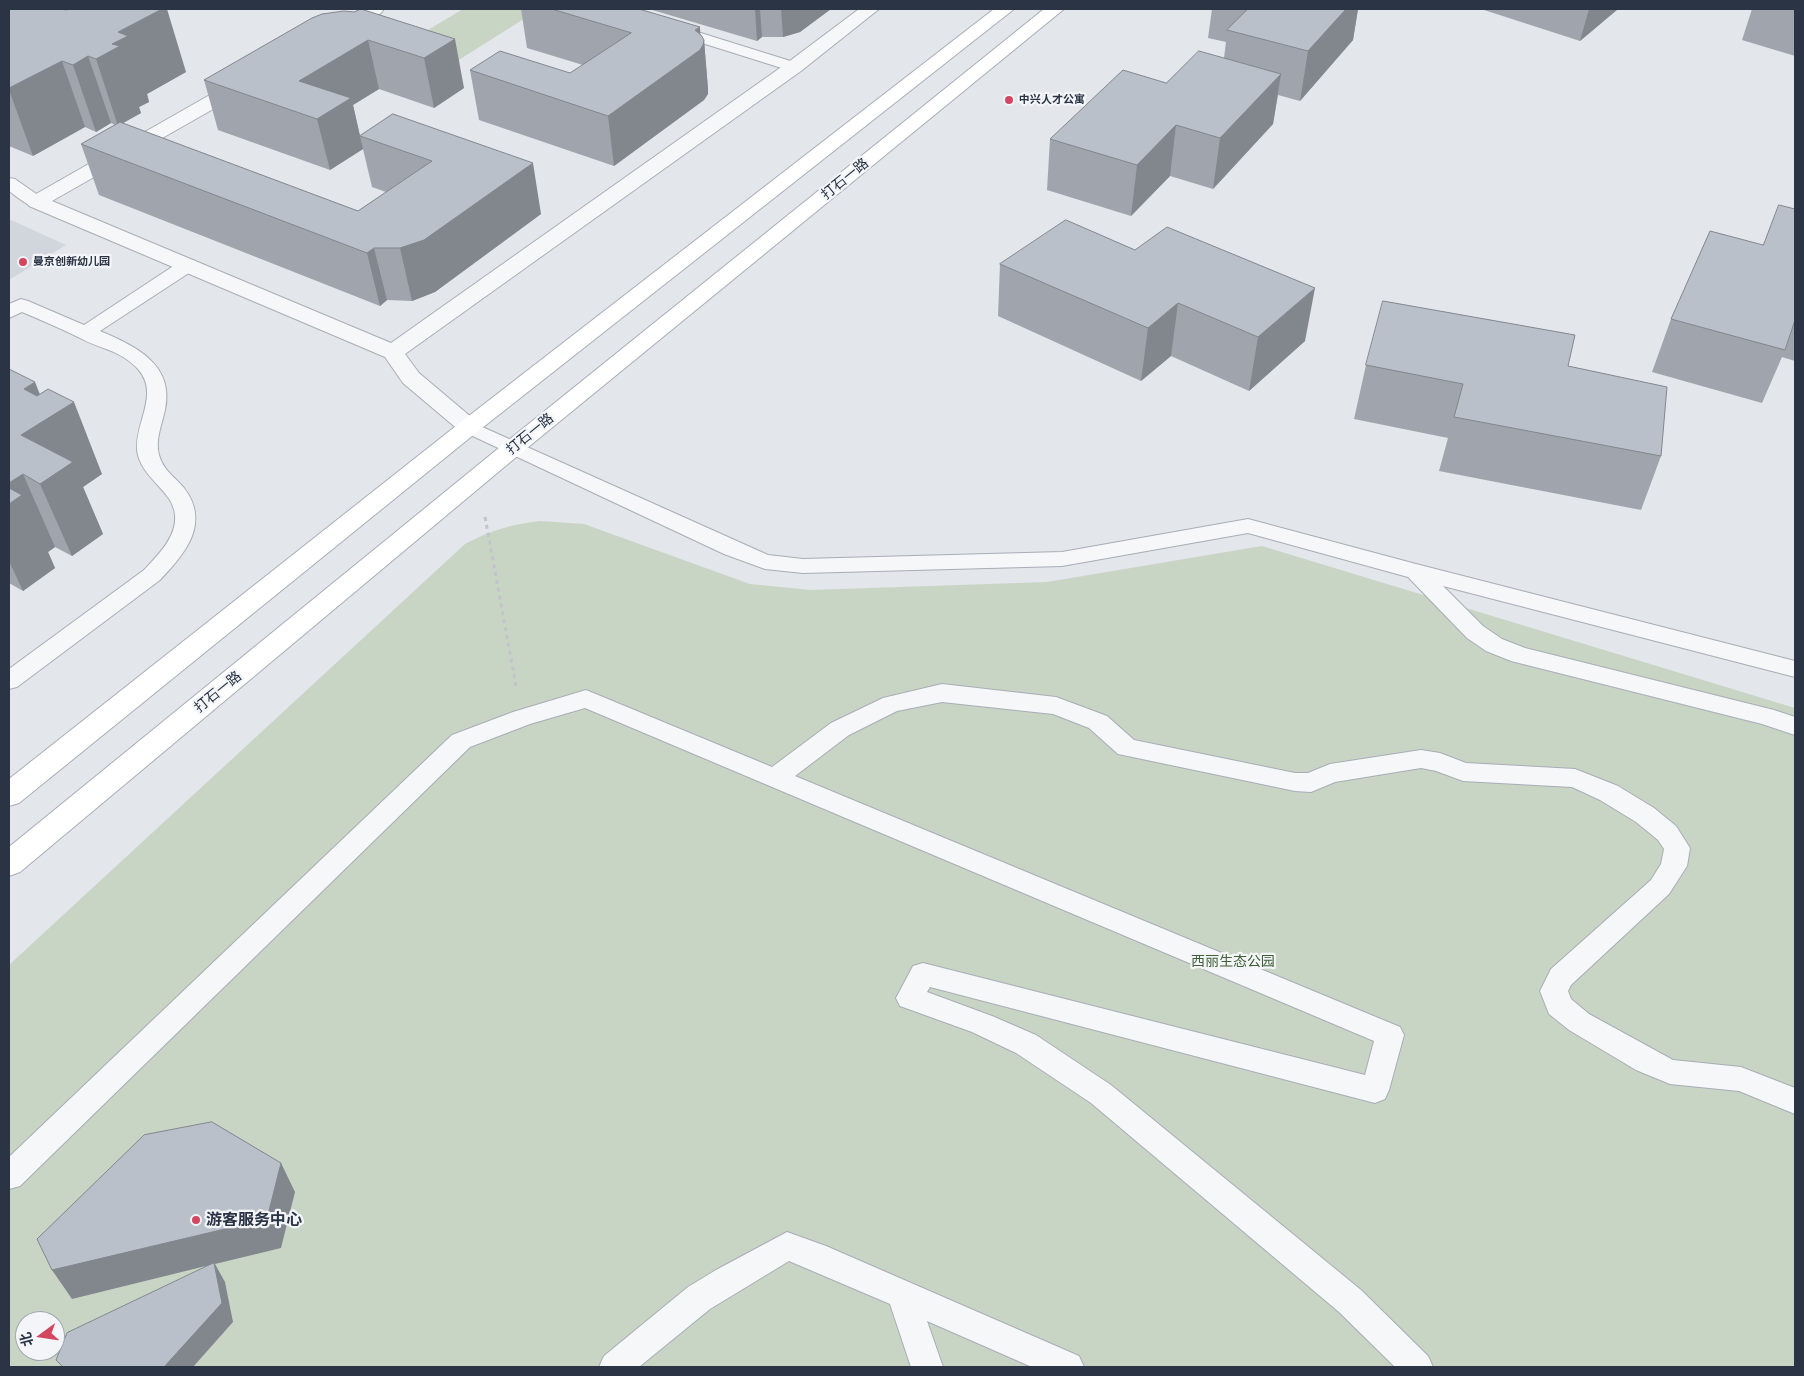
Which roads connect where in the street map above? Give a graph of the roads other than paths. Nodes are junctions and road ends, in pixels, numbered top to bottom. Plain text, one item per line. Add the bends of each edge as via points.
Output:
1 (374, 9) edge
2 (870, 9) edge
3 (1005, 9) edge
4 (1055, 9) edge
5 (660, 26) edge
6 (322, 38) edge
7 (794, 67) junction
8 (262, 73) edge
9 (9, 182) edge
10 (36, 202) junction
11 (188, 266) junction
12 (9, 312) edge
13 (84, 333) junction
14 (393, 352) junction
15 (469, 427) junction
16 (513, 448) junction
17 (1416, 572) junction
18 (1795, 670) edge
19 (9, 681) edge
20 (1764, 716) junction
21 (1795, 726) edge
22 (1795, 737) edge
23 (776, 777) junction
24 (9, 795) edge
25 (9, 864) edge
26 (1795, 1101) edge
27 (9, 1176) edge
28 (902, 1294) junction
29 (615, 1367) edge
30 (927, 1367) edge
31 (1068, 1367) edge
32 (1417, 1367) edge

1 - 6 street
2 - 7 street
3 - 15 main road
4 - 16 main road, 打石一路
5 - 7 lane
7 - 14 street
8 - 10 street
9 - 10 lane
10 - 11 street
11 - 13 lane
11 - 14 street
12 - 13 lane via 20,305
13 - 19 lane via 125,349 150,369 158,396 149,426 148,454 162,480 177,494 185,512 183,533 172,555 152,576
14 - 15 street via 411,378
15 - 16 lane
15 - 24 main road
16 - 17 lane via 765,562 803,566 1062,559 1248,526
16 - 25 main road, 打石一路
17 - 18 lane
17 - 20 lane via 1476,632 1494,645 1520,655
20 - 21 lane
20 - 22 lane
23 - 26 lane via 840,729 891,704 942,692 1056,706 1098,722 1127,748 1295,782 1311,783 1330,773 1421,759 1440,762 1463,772 1575,778 1609,793 1645,815 1667,833 1676,848 1674,866 1660,887 1561,978 1554,991 1559,1006 1579,1022 1670,1072 1741,1079
23 - 27 lane via 586,699 461,741
23 - 32 lane via 1390,1035 1375,1090 923,974 910,998 1026,1044 1101,1094 1350,1301
28 - 29 lane via 787,1246 698,1298
28 - 30 lane
28 - 31 lane

